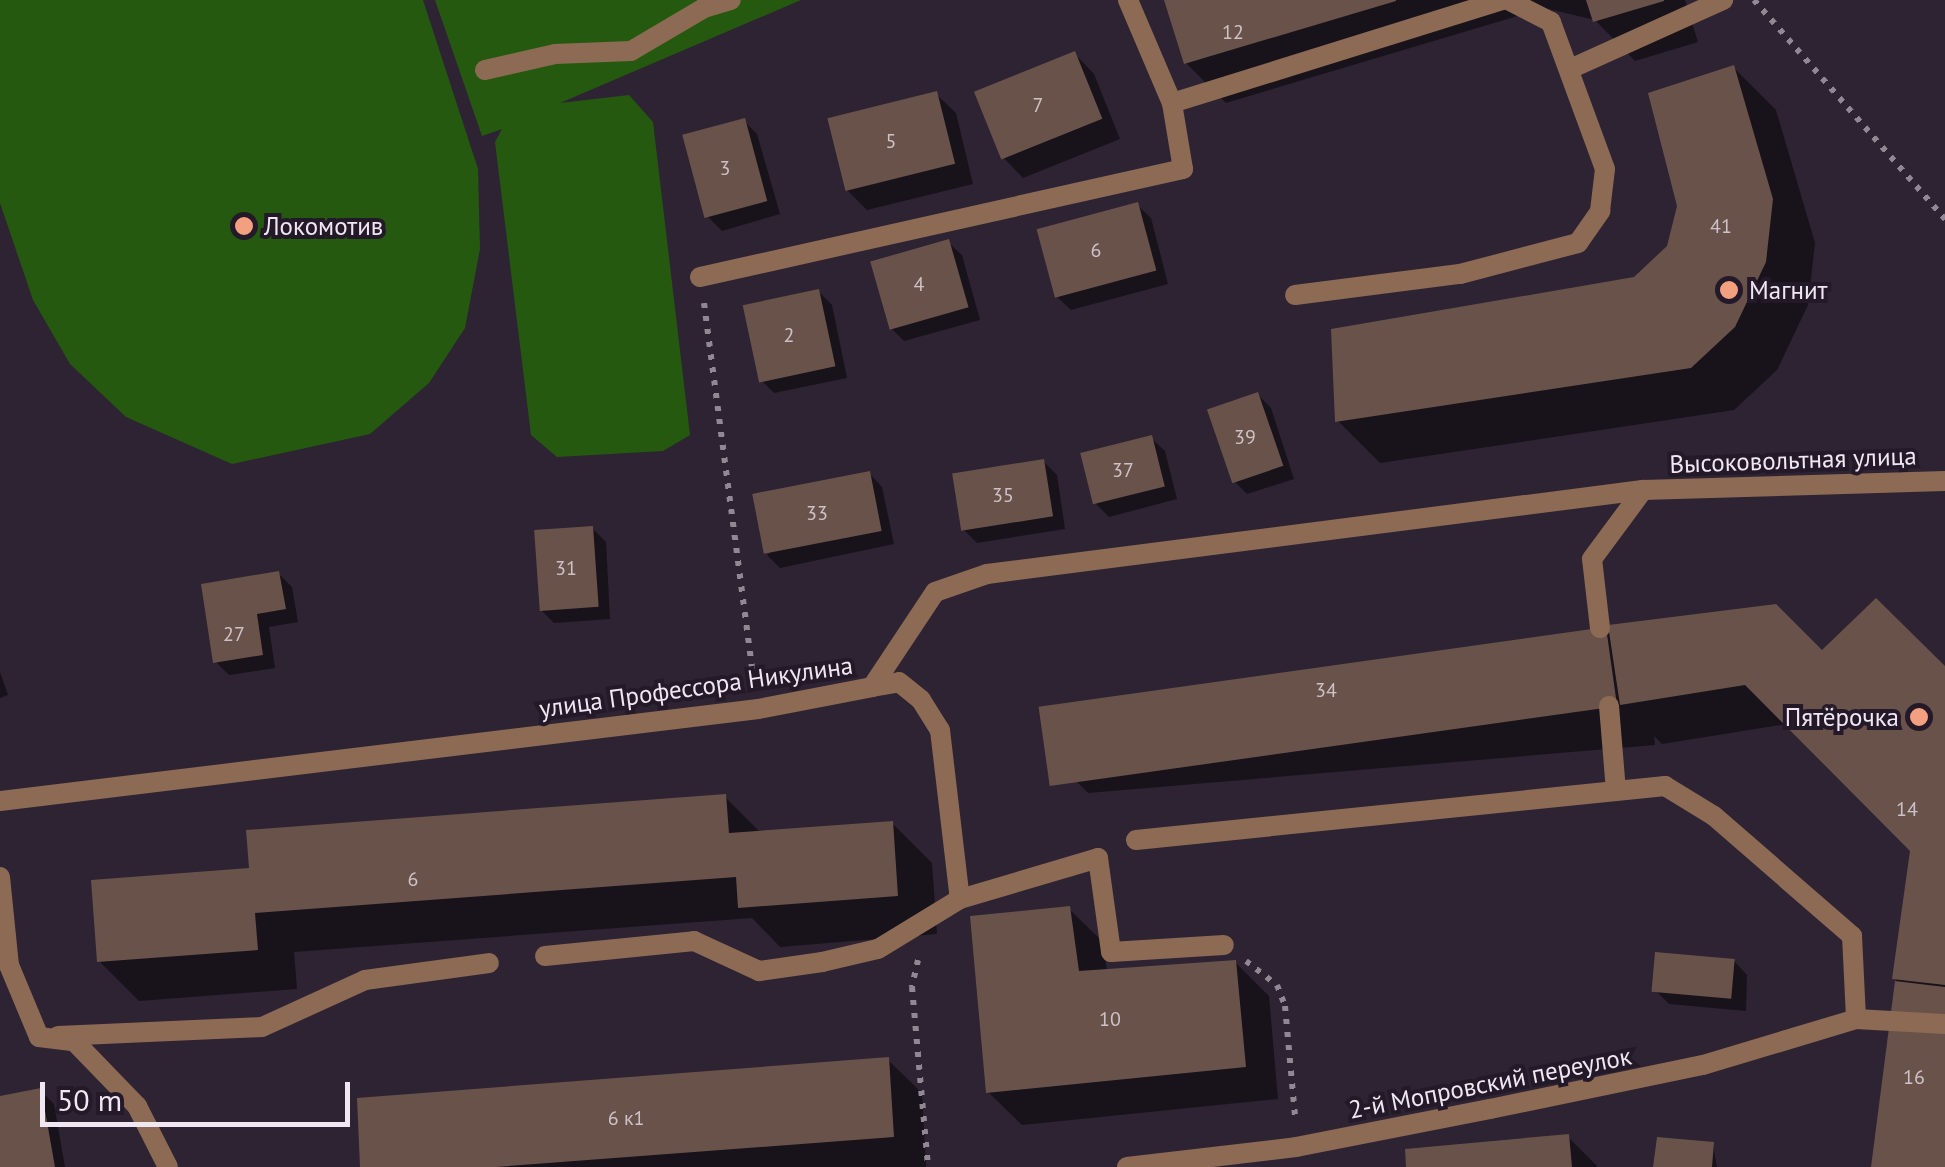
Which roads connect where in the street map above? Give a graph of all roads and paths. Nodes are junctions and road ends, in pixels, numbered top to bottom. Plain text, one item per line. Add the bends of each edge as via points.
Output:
1 (731, 0) edge
2 (1128, 0) edge
3 (1505, 0) edge
4 (1723, 0) edge
5 (1754, 0) edge
6 (485, 70) dead end
7 (1570, 70) junction
8 (1172, 103) junction
9 (1945, 219) edge
10 (700, 277) joint
11 (1295, 295) dead end
12 (1945, 481) edge
13 (1643, 490) junction
14 (1600, 628) dead end
15 (872, 688) junction
16 (1609, 706) dead end
17 (758, 708) junction
18 (1616, 792) junction
19 (0, 801) edge
20 (1136, 840) dead end
21 (0, 877) edge
22 (960, 899) junction
23 (3, 906) edge
24 (926, 922) junction
25 (1224, 945) joint
26 (545, 956) dead end
27 (489, 962) dead end
28 (1856, 1019) junction
29 (1945, 1024) edge
30 (39, 1037) junction
31 (1296, 1148) junction
32 (168, 1167) edge
33 (928, 1167) edge
34 (1127, 1167) edge

1 - 6 street via 704,8 630,51 555,54
2 - 8 street
3 - 7 street via 1551,22
3 - 8 street
4 - 7 street
5 - 9 path
7 - 11 street via 1605,169 1600,211 1578,243 1460,274
8 - 10 street via 1182,170
10 - 17 path
12 - 13 street, Высоковольтная улица
13 - 14 street via 1592,559
13 - 15 street, улица Профессора Никулина via 961,580 935,592
15 - 17 street, улица Профессора Никулина
15 - 22 street via 899,682 922,700 940,730
16 - 18 street
17 - 19 street, улица Профессора Никулина
18 - 20 street
18 - 28 street via 1665,786 1687,798 1852,936
21 - 23 street
22 - 24 street
22 - 25 street via 1098,858 1112,952
23 - 30 street via 9,965
24 - 26 street via 878,950 759,971 694,941
24 - 33 path via 912,987
25 - 31 path via 1277,984 1285,1006
27 - 30 street via 365,980 262,1027
28 - 29 street, 2-й Мопровский переулок
28 - 31 street, 2-й Мопровский переулок via 1703,1065
30 - 32 street via 74,1041 137,1106
31 - 34 street, 2-й Мопровский переулок

